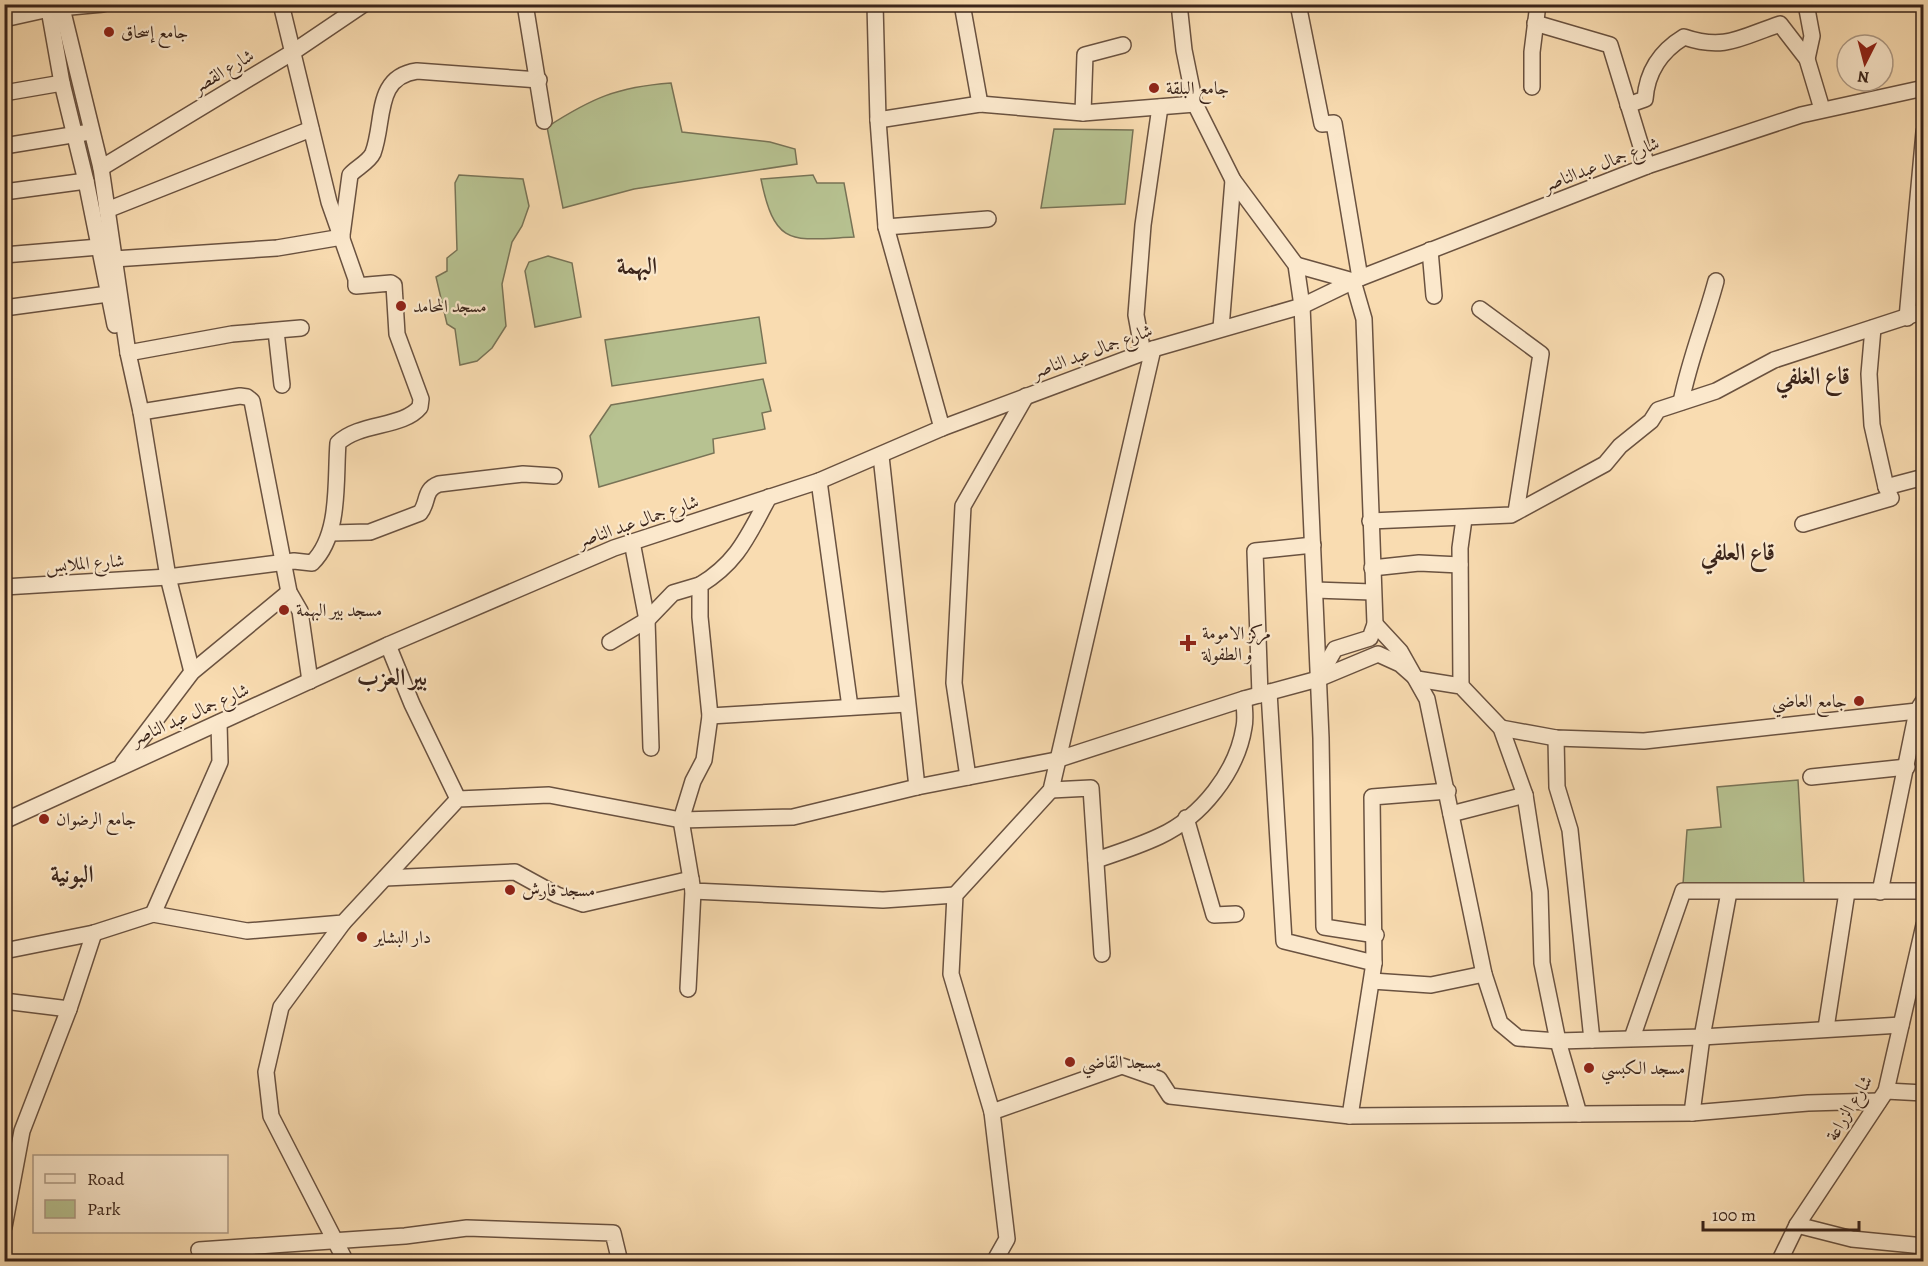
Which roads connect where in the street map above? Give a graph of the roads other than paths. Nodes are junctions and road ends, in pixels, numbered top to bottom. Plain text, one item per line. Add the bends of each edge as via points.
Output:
1 (103, 4) edge
2 (281, 4) edge
3 (364, 4) edge
4 (525, 4) edge
5 (875, 4) edge
6 (962, 4) edge
7 (1179, 4) edge
8 (1538, 4) edge
9 (1806, 4) edge
10 (1300, 5) edge
11 (55, 6) edge
12 (4, 19) edge
13 (1535, 23) junction
14 (1123, 45) dead end
15 (293, 52) junction
16 (1807, 59) junction
17 (539, 80) junction
18 (62, 83) junction
19 (1532, 87) dead end
20 (1923, 88) edge
21 (4, 93) edge
22 (980, 104) junction
23 (1195, 104) junction
24 (1628, 105) junction
25 (1160, 107) junction
26 (1822, 110) junction
27 (1083, 113) junction
28 (878, 120) junction
29 (544, 121) dead end
30 (311, 129) junction
31 (92, 130) junction
32 (1923, 132) edge
33 (76, 136) junction
34 (4, 146) edge
35 (1647, 166) junction
36 (101, 168) junction
37 (1233, 180) junction
38 (86, 181) junction
39 (4, 192) edge
40 (107, 210) junction
41 (988, 219) dead end
42 (886, 227) junction
43 (342, 237) junction
44 (99, 247) junction
45 (1430, 250) junction
46 (4, 255) edge
47 (114, 259) junction
48 (1296, 265) junction
49 (1356, 279) junction
50 (1716, 281) dead end
51 (108, 294) junction
52 (1434, 296) dead end
53 (1302, 306) junction
54 (4, 308) edge
55 (1480, 309) dead end
56 (1923, 310) edge
57 (1907, 318) junction
58 (301, 328) dead end
59 (1221, 328) junction
60 (1873, 328) junction
61 (276, 330) junction
62 (1148, 351) junction
63 (128, 353) junction
64 (282, 386) dead end
65 (1026, 396) junction
66 (1681, 402) junction
67 (141, 412) junction
68 (942, 428) junction
69 (881, 456) junction
70 (554, 476) dead end
71 (1923, 477) edge
72 (819, 482) junction
73 (1886, 487) junction
74 (769, 497) junction
75 (1516, 512) junction
76 (1464, 519) junction
77 (1370, 521) junction
78 (158, 524) junction
79 (1803, 524) dead end
80 (331, 532) junction
81 (632, 542) junction
82 (1313, 545) junction
83 (283, 562) junction
84 (1460, 565) junction
85 (1371, 568) junction
86 (168, 577) junction
87 (700, 585) junction
88 (4, 587) edge
89 (1315, 590) junction
90 (289, 592) junction
91 (1372, 592) junction
92 (647, 620) junction
93 (1375, 624) junction
94 (610, 642) dead end
95 (388, 645) junction
96 (192, 672) junction
97 (1318, 679) junction
98 (1417, 679) junction
99 (310, 681) junction
100 (1461, 686) junction
101 (1264, 694) junction
102 (1244, 699) junction
103 (907, 704) junction
104 (1920, 706) edge
105 (850, 708) junction
106 (710, 716) junction
107 (219, 723) junction
108 (1501, 728) junction
109 (1556, 738) junction
110 (651, 748) dead end
111 (1056, 760) junction
112 (121, 766) junction
113 (1907, 767) junction
114 (968, 777) junction
115 (1811, 777) dead end
116 (917, 787) junction
117 (1051, 790) junction
118 (1448, 791) junction
119 (1525, 795) junction
120 (458, 799) junction
121 (1451, 814) junction
122 (1186, 818) junction
123 (4, 820) edge
124 (681, 820) junction
125 (1096, 860) junction
126 (386, 878) junction
127 (692, 885) junction
128 (1729, 891) junction
129 (1923, 891) edge
130 (1847, 892) junction
131 (1880, 892) junction
132 (956, 895) junction
133 (153, 914) junction
134 (1236, 914) dead end
135 (343, 923) junction
136 (1923, 925) edge
137 (94, 933) junction
138 (1376, 935) junction
139 (4, 951) edge
140 (1102, 954) dead end
141 (1374, 963) junction
142 (1484, 974) junction
143 (1372, 981) junction
144 (688, 988) dead end
145 (4, 1001) edge
146 (69, 1009) junction
147 (1901, 1025) junction
148 (1826, 1028) junction
149 (1702, 1037) junction
150 (1632, 1038) junction
151 (1592, 1040) junction
152 (1558, 1041) junction
153 (1923, 1093) edge
154 (1883, 1096) junction
155 (992, 1112) junction
156 (1692, 1113) junction
157 (1579, 1114) junction
158 (1350, 1116) junction
159 (1797, 1225) junction
160 (4, 1227) edge
161 (336, 1242) junction
162 (1923, 1246) edge
163 (199, 1250) dead end
164 (346, 1262) edge
165 (620, 1262) edge
166 (994, 1262) edge
167 (1779, 1262) edge

1 - 11 street
2 - 15 street
3 - 15 street, شارع القصر
4 - 17 street
5 - 28 street
6 - 22 street
7 - 23 street
8 - 13 street
9 - 16 street via 1812,36
10 - 49 street via 1322,124 1334,123
11 - 12 street
11 - 18 street
11 - 31 street
13 - 19 street
13 - 24 street via 1610,45
14 - 27 street via 1085,55
15 - 30 street
15 - 36 street, شارع القصر
16 - 24 street via 1780,24 1720,45 1684,37 1659,58 1646,86 1645,99
16 - 26 street
17 - 29 street
17 - 43 street via 401,73 388,89 372,155 350,175
18 - 21 street
18 - 33 street
20 - 26 street, شارع جمال عبدالناصر
22 - 27 street
22 - 28 street
23 - 25 street
23 - 37 street
24 - 35 street
25 - 27 street
25 - 62 street via 1143,225 1136,315
26 - 35 street, شارع جمال عبدالناصر
28 - 42 street
30 - 40 street
30 - 43 street via 328,202
31 - 33 street
31 - 36 street
32 - 57 street
33 - 34 street
33 - 38 street
35 - 45 street, شارع جمال عبدالناصر
36 - 40 street
37 - 48 street
37 - 59 street
38 - 39 street
38 - 44 street
40 - 47 street
41 - 42 street
42 - 68 street
43 - 47 street via 278,248
43 - 80 street via 356,286 394,285 397,334 421,399 420,407 410,416 347,434 338,442
44 - 46 street
44 - 51 street
45 - 49 street, شارع جمال عبدالناصر
45 - 52 street
47 - 63 street
48 - 49 street
48 - 53 street
49 - 53 street, شارع جمال عبدالناصر
49 - 77 street via 1364,319
50 - 66 street via 1699,343 1688,366
51 - 54 street
51 - 78 street
53 - 59 street, شارع جمال عبد الناصر
53 - 82 street
55 - 75 street via 1541,354
56 - 57 street
57 - 60 street
58 - 61 street
59 - 62 street, شارع جمال عبد الناصر
60 - 66 street via 1774,360 1716,391
60 - 73 street via 1869,374 1872,425
61 - 63 street
61 - 64 street
62 - 65 street, شارع جمال عبد الناصر
62 - 111 street
63 - 67 street
65 - 68 street, شارع جمال عبد الناصر
65 - 114 street via 963,506 954,683
66 - 75 street via 1658,410 1651,422 1620,446 1605,464
67 - 78 street
67 - 83 street via 240,396 252,401
68 - 69 street, شارع جمال عبد الناصر
69 - 72 street, شارع جمال عبد الناصر
69 - 103 street
70 - 80 street via 522,474 440,484 426,495 420,513 370,532
71 - 73 street
72 - 74 street, شارع جمال عبد الناصر
72 - 105 street
73 - 79 street via 1891,498
74 - 81 street, شارع جمال عبد الناصر
74 - 87 street via 723,571
75 - 76 street
76 - 77 street
76 - 84 street
77 - 85 street
78 - 86 street
80 - 83 street, شارع الملابس via 312,563
81 - 92 street
81 - 95 street, شارع جمال عبد الناصر
82 - 89 street
82 - 101 street via 1255,551
83 - 86 street, شارع الملابس
83 - 90 street
84 - 85 street via 1419,563
84 - 100 street
85 - 91 street
86 - 88 street, شارع الملابس
86 - 96 street
87 - 92 street via 673,593
87 - 106 street
89 - 91 street
89 - 97 street
90 - 96 street
90 - 99 street via 300,611
91 - 93 street
92 - 94 street
92 - 110 street
93 - 97 street via 1370,638 1335,649
93 - 98 street via 1400,651
95 - 99 street, شارع جمال عبد الناصر
95 - 120 street
96 - 112 street
97 - 98 street via 1378,654 1400,664
97 - 101 street
97 - 138 street via 1324,927
98 - 100 street
98 - 118 street via 1427,699
99 - 107 street, شارع جمال عبد الناصر
100 - 108 street
101 - 102 street
101 - 141 street via 1284,941
102 - 111 street
102 - 122 street via 1244,727 1225,780
103 - 105 street
103 - 116 street
104 - 109 street via 1644,741
104 - 113 street
105 - 106 street
106 - 124 street via 704,760
107 - 112 street, شارع جمال عبد الناصر
107 - 133 street via 220,762
108 - 109 street
108 - 119 street
109 - 151 street via 1557,787 1570,830
111 - 114 street
111 - 117 street
112 - 123 street, شارع جمال عبد الناصر
113 - 115 street
113 - 131 street
114 - 116 street
116 - 124 street via 794,816
117 - 125 street via 1091,788
117 - 132 street
118 - 121 street
118 - 138 street via 1372,797
119 - 121 street
119 - 152 street via 1540,892 1542,963
120 - 124 street via 549,795
120 - 126 street
121 - 142 street
122 - 125 street via 1163,835
122 - 134 street via 1214,915
124 - 127 street
125 - 140 street
126 - 127 street via 514,872 583,904
126 - 135 street
127 - 132 street via 883,900
127 - 144 street
128 - 130 street
128 - 149 street
128 - 150 street via 1683,891
129 - 131 street
130 - 131 street
130 - 148 street
132 - 155 street via 951,974
133 - 135 street via 247,931
133 - 137 street
135 - 161 street via 281,1007 266,1072 272,1116
136 - 147 street, شارع الزراعة
137 - 139 street
137 - 146 street
138 - 141 street
141 - 143 street
142 - 143 street via 1431,985
142 - 152 street via 1500,1023 1518,1038
143 - 158 street
145 - 146 street
146 - 160 street via 22,1131
147 - 148 street
147 - 154 street, شارع الزراعة
148 - 149 street
149 - 150 street
149 - 156 street
150 - 151 street
151 - 152 street
152 - 157 street
153 - 154 street
154 - 156 street
154 - 159 street, شارع الزراعة
155 - 158 street via 1122,1066 1159,1078 1170,1096
155 - 166 street via 1007,1239
156 - 157 street
157 - 158 street
159 - 162 street via 1851,1239
159 - 167 street, شارع الزراعة
161 - 163 street
161 - 164 street
161 - 165 street via 468,1228 613,1233

